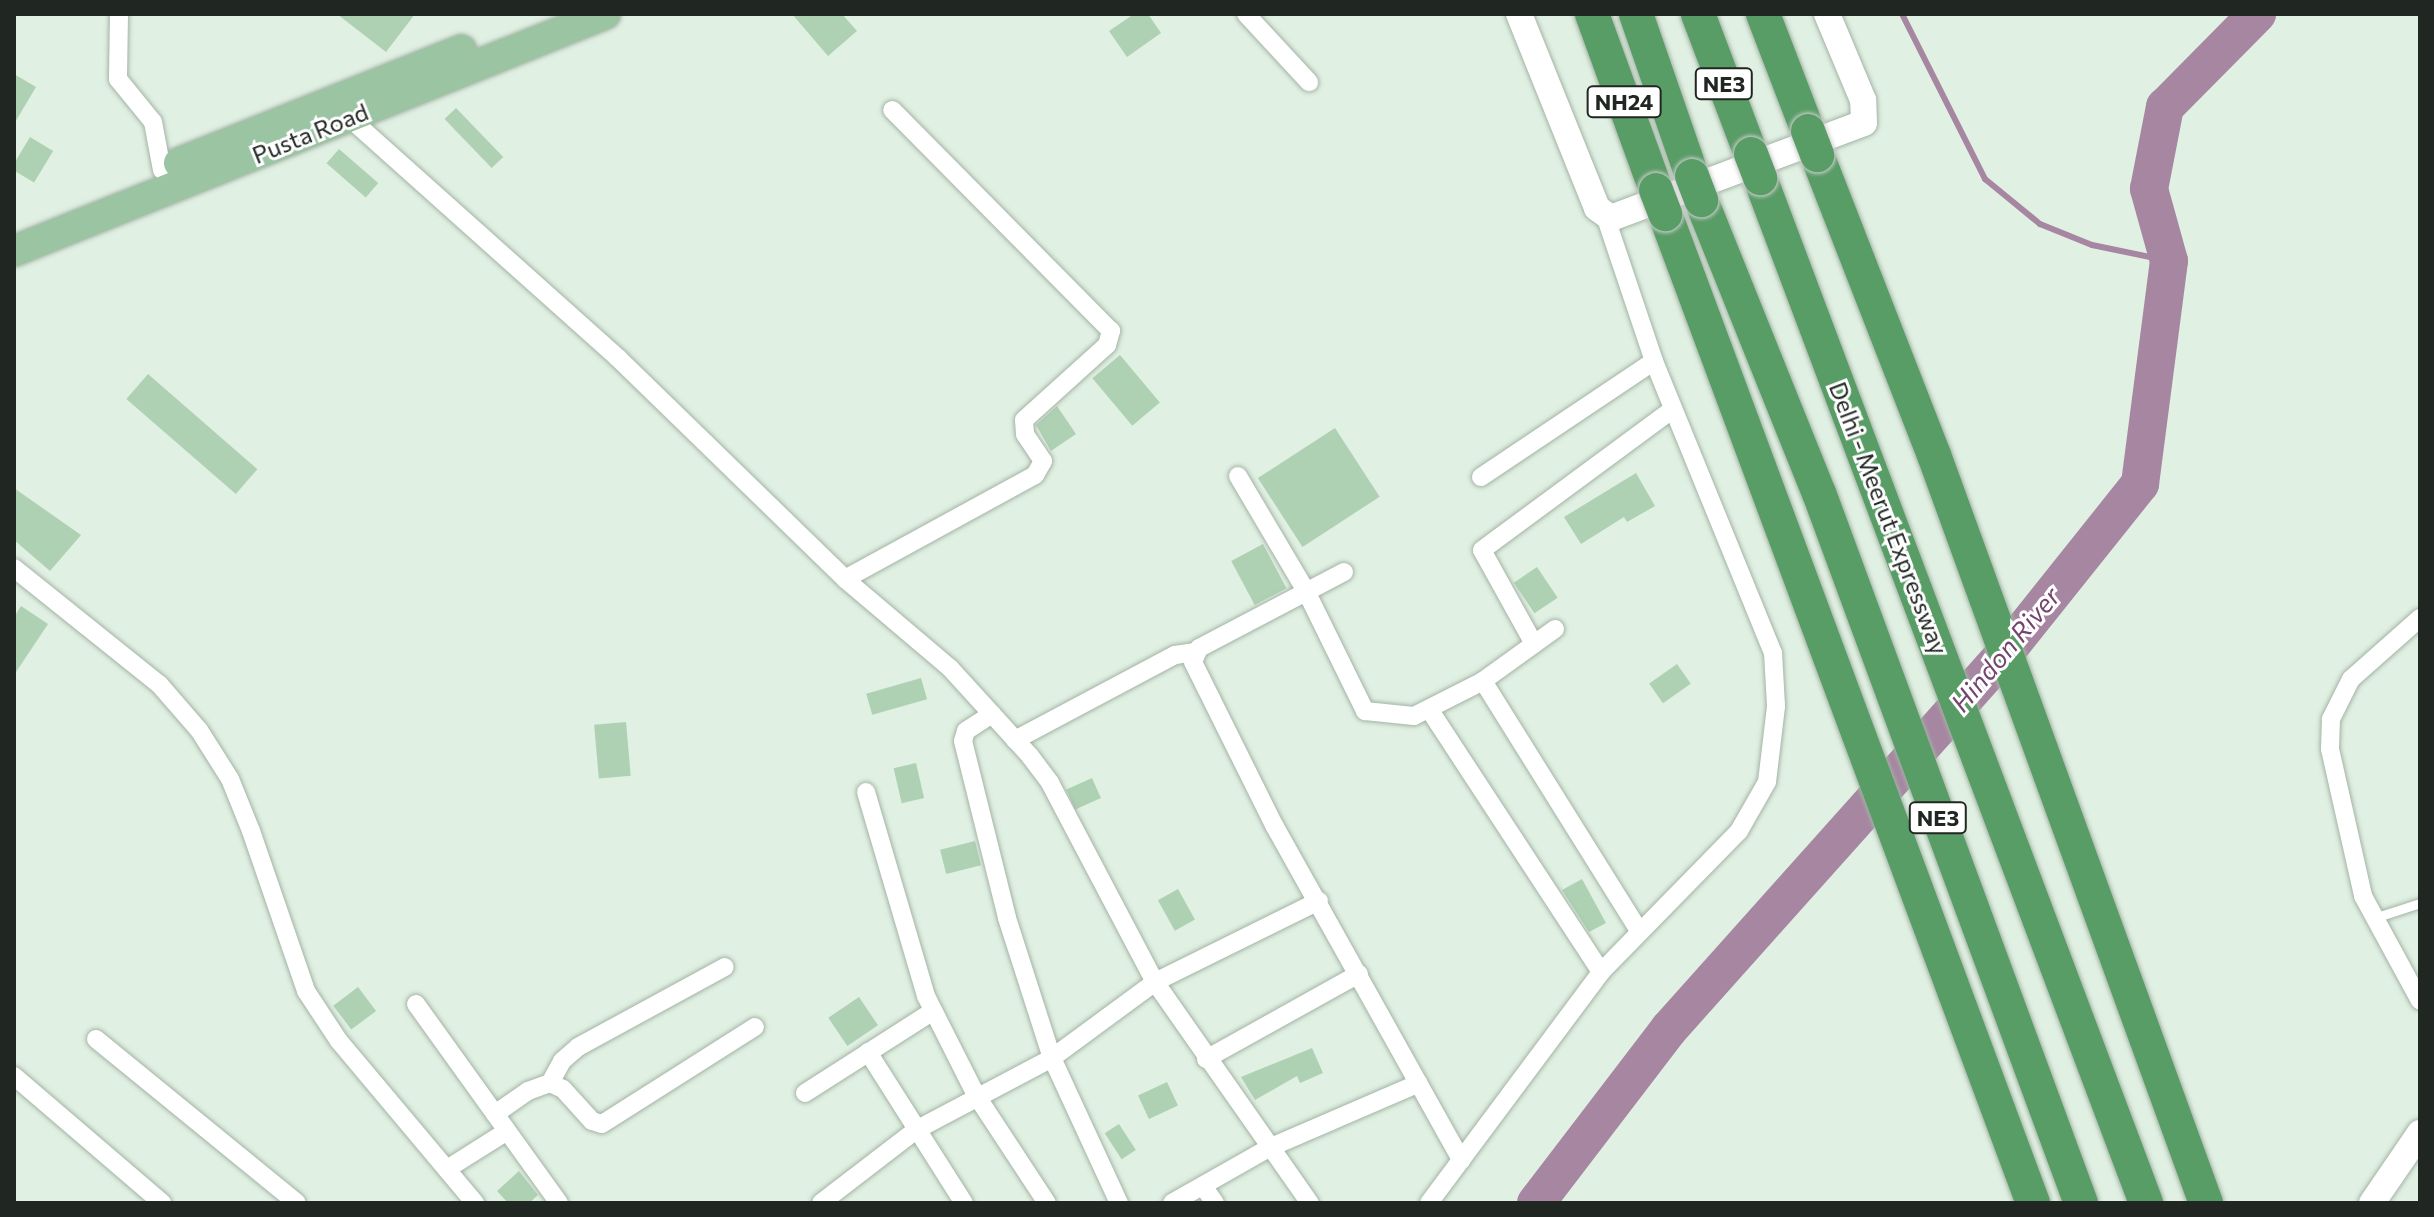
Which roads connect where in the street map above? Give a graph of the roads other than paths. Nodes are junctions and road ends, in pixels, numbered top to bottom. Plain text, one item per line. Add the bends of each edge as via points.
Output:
1 (119, 14) edge
2 (551, 14) edge
3 (605, 14) edge
4 (1246, 14) edge
5 (1519, 14) edge
6 (1592, 14) edge
7 (1636, 14) edge
8 (1698, 14) edge
9 (1763, 14) edge
10 (1827, 14) edge
11 (1309, 82) dead end
12 (340, 108) junction
13 (892, 110) dead end
14 (1813, 143) junction
15 (162, 170) junction
16 (1606, 218) junction
17 (14, 230) edge
18 (14, 251) edge
19 (1654, 361) junction
20 (1673, 409) junction
21 (1238, 476) dead end
22 (1481, 477) dead end
23 (14, 568) edge
24 (1344, 572) dead end
25 (845, 579) junction
26 (1306, 591) junction
27 (2420, 618) edge
28 (1555, 629) dead end
29 (1534, 644) junction
30 (1194, 652) junction
31 (1483, 681) junction
32 (1429, 709) junction
33 (992, 714) junction
34 (1015, 740) junction
35 (866, 792) dead end
36 (1319, 901) junction
37 (2420, 903) edge
38 (2374, 918) junction
39 (1640, 932) junction
40 (725, 967) dead end
41 (1601, 972) junction
42 (1359, 974) junction
43 (1155, 982) junction
44 (2420, 1001) edge
45 (416, 1004) dead end
46 (933, 1011) junction
47 (755, 1027) dead end
48 (96, 1039) dead end
49 (868, 1052) junction
50 (1052, 1058) junction
51 (1206, 1059) junction
52 (14, 1076) edge
53 (550, 1083) junction
54 (1419, 1083) junction
55 (805, 1093) dead end
56 (976, 1095) junction
57 (495, 1114) junction
58 (916, 1130) junction
59 (507, 1131) junction
60 (2420, 1133) edge
61 (1269, 1148) junction
62 (1461, 1160) junction
63 (447, 1169) junction
64 (1203, 1186) junction
65 (162, 1203) edge
66 (297, 1203) edge
67 (475, 1203) edge
68 (559, 1203) edge
69 (821, 1203) edge
70 (964, 1203) edge
71 (1047, 1203) edge
72 (1119, 1203) edge
73 (1172, 1203) edge
74 (1215, 1203) edge
75 (1310, 1203) edge
76 (1429, 1203) edge
77 (2033, 1203) edge
78 (2081, 1203) edge
79 (2146, 1203) edge
80 (2206, 1203) edge
81 (2372, 1203) edge

1 - 15 street via 118,79 153,122
2 - 12 main road, Pusta Road
3 - 12 main road, Pusta Road
4 - 11 street
5 - 16 street via 1585,182
6 - 77 highway, NH24 via 1769,503
7 - 78 highway, NE3 via 1696,188 1819,493
8 - 79 highway, Delhi - Meerut Expressway / NE3
9 - 14 highway
10 - 14 street via 1866,117 1861,124
12 - 15 main road, Pusta Road
12 - 18 main road, Pusta Road
12 - 25 street via 618,358
13 - 25 street via 1111,331 1107,345 1024,420 1025,434 1043,461 1035,475
14 - 16 street via 1621,217
14 - 80 highway via 1934,455
15 - 17 main road, Pusta Road
16 - 19 street
19 - 20 street
19 - 22 street
20 - 29 street via 1482,550
20 - 39 street via 1773,653 1776,706 1767,782 1756,808
21 - 26 street
23 - 63 street via 159,684 199,730 230,779 306,991 339,1041
24 - 26 street
25 - 33 street via 950,668
26 - 30 street
26 - 32 street via 1365,711 1414,716
27 - 38 street via 2351,679 2331,719 2330,749 2345,830
28 - 29 street
29 - 31 street
30 - 34 street via 1175,655
30 - 36 street via 1196,669 1274,825
31 - 32 street
31 - 39 street
32 - 41 street
33 - 34 street
33 - 50 street via 966,731 963,747 1007,918
34 - 43 street via 1050,783
35 - 46 street via 907,943
36 - 42 street
36 - 43 street
37 - 38 lane
38 - 44 street
39 - 41 street
40 - 53 street via 578,1047 562,1061
41 - 62 street
42 - 51 street
42 - 54 street
43 - 50 street
43 - 51 street
45 - 57 street
46 - 49 street
46 - 56 street
47 - 53 street via 602,1124
48 - 66 street
49 - 55 street
49 - 58 street
50 - 56 street
50 - 72 street
51 - 61 street
52 - 65 street
53 - 57 street via 540,1083
54 - 61 street
54 - 62 street
56 - 58 street
56 - 71 street
57 - 59 street
58 - 69 street
58 - 70 street
59 - 63 street
59 - 68 street
60 - 81 street
61 - 64 street
61 - 75 street
62 - 76 street
63 - 67 street
64 - 73 street
64 - 74 street

